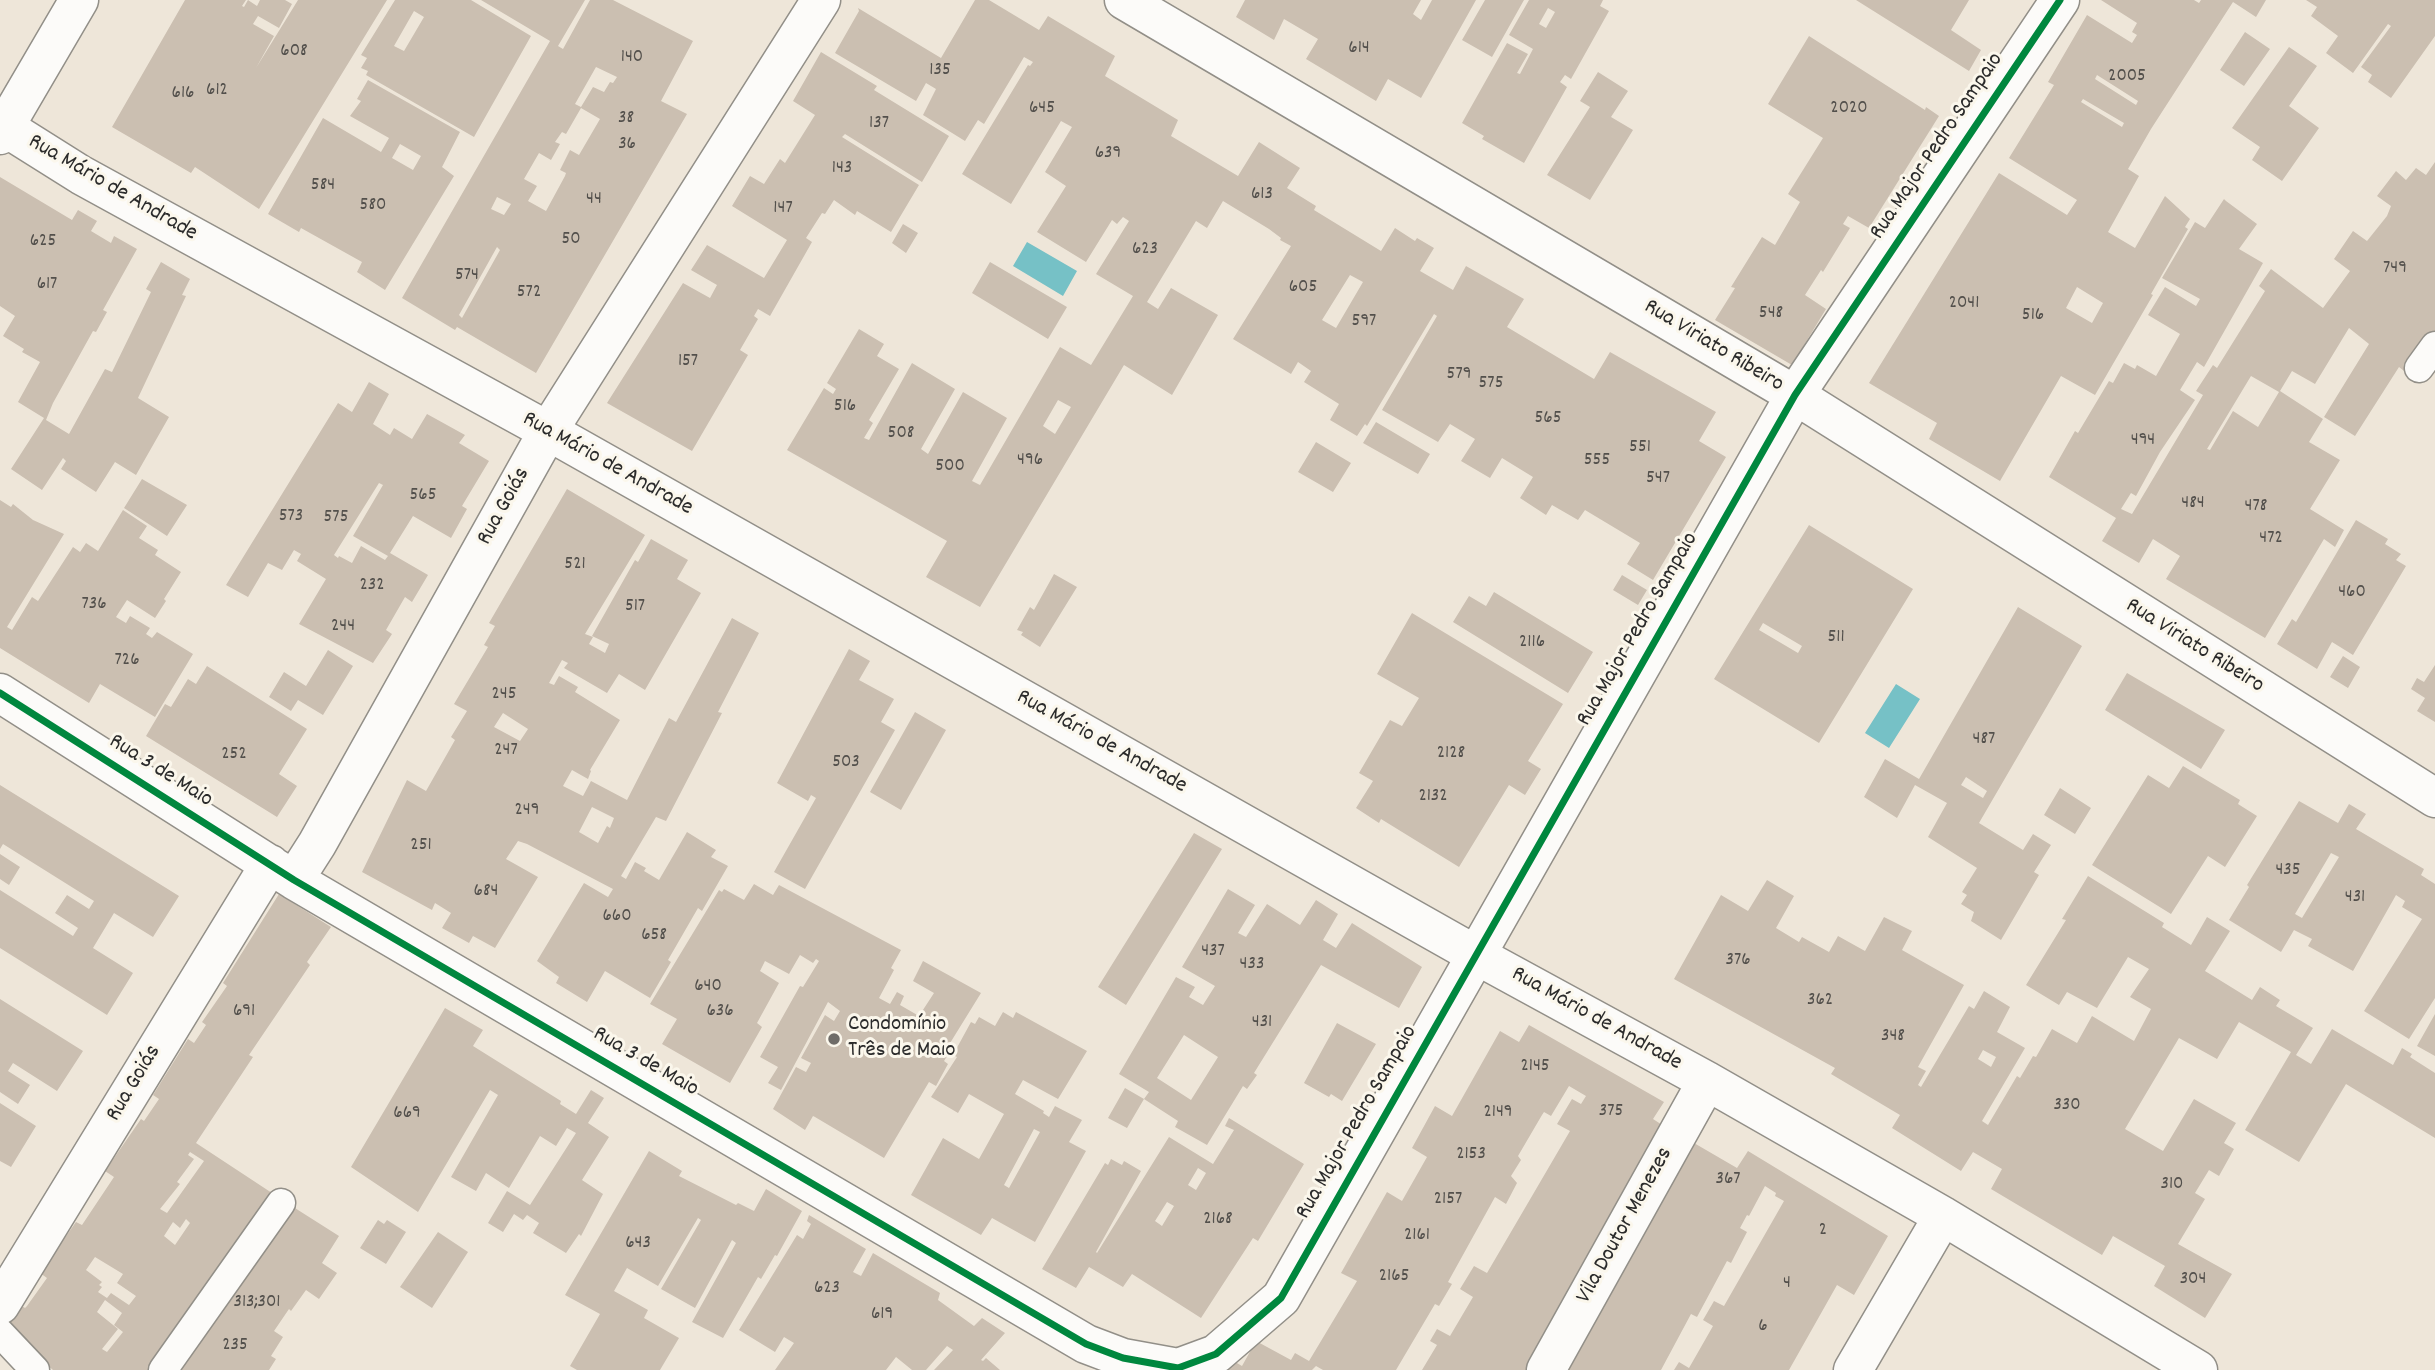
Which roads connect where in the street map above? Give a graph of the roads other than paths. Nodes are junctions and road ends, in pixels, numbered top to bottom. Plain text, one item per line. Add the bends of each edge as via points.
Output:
1 (79, 0) edge
2 (821, 0) edge
3 (1124, 0) edge
4 (2060, 0) edge
5 (2, 129) edge
6 (1795, 396) junction
7 (548, 431) junction
8 (0, 694) edge
9 (2435, 798) edge
10 (282, 872) junction
11 (1476, 955) junction
12 (1707, 1081) junction
13 (281, 1203) dead end
14 (1944, 1216) junction
15 (1281, 1298) joint
16 (0, 1305) edge
17 (0, 1333) edge
18 (35, 1370) edge
19 (163, 1370) edge
20 (1546, 1370) edge
21 (1853, 1370) edge
22 (2198, 1370) edge

1 - 5 street
2 - 7 street, Rua Goiás
3 - 6 street, Rua Viriato Ribeiro
4 - 6 street, Rua Major Pedro Sampaio
5 - 7 street, Rua Mário de Andrade
6 - 9 street, Rua Viriato Ribeiro
6 - 11 street, Rua Major Pedro Sampaio
7 - 10 street, Rua Goiás
7 - 11 street, Rua Mário de Andrade
8 - 10 street, Rua 3 de Maio
10 - 15 street, Rua 3 de Maio via 1086,1344 1123,1358 1178,1368 1216,1354
10 - 16 street, Rua Goiás
11 - 12 street, Rua Mário de Andrade
11 - 15 street, Rua Major Pedro Sampaio
12 - 14 street, Rua Mário de Andrade
12 - 20 street, Vila Doutor Menezes
13 - 19 lane
14 - 21 street
14 - 22 street, Rua Mário de Andrade
17 - 18 lane

